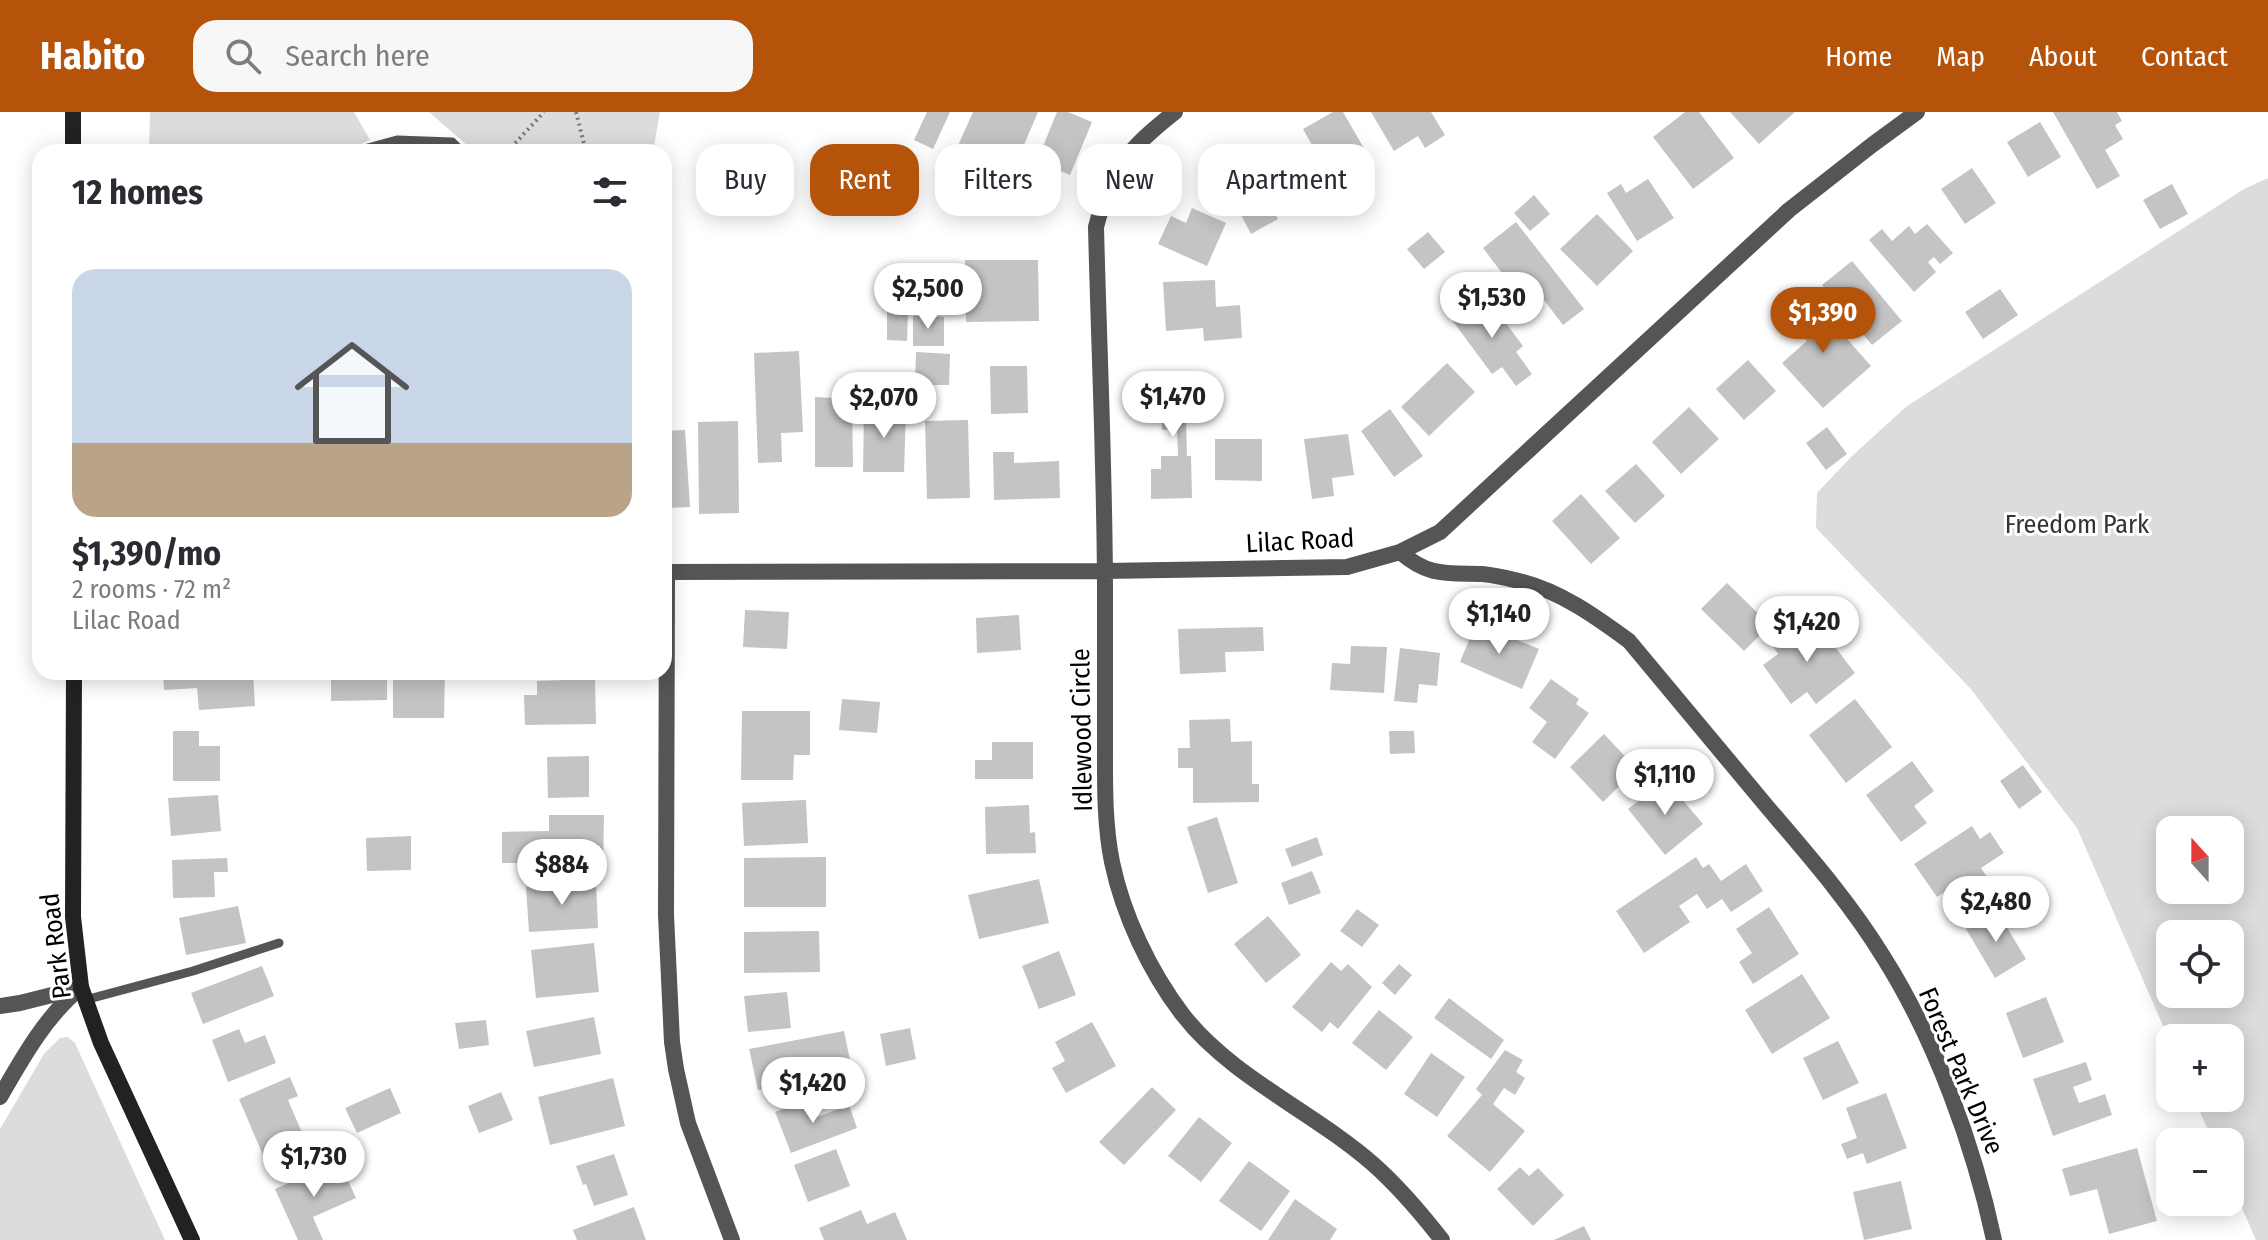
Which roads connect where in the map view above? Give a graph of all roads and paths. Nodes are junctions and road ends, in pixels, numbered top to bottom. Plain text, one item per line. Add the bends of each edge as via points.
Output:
1 (73, 112) edge
2 (544, 112) edge
3 (576, 112) edge
4 (1175, 112) edge
5 (1917, 112) edge
6 (73, 144) edge
7 (382, 144) edge
8 (454, 144) edge
9 (514, 144) edge
10 (584, 144) edge
11 (1400, 552) junction
12 (1105, 571) junction
13 (672, 572) edge
14 (74, 680) edge
15 (666, 680) edge
16 (279, 943) dead end
17 (83, 994) junction
18 (0, 1006) edge
19 (0, 1097) edge
20 (192, 1240) edge
21 (732, 1240) edge
22 (1442, 1240) edge
23 (1994, 1240) edge

1 - 6 main road
2 - 9 path
3 - 10 path
4 - 12 street, Idlewood Circle via 1142,138 1122,163 1105,193 1096,227
5 - 11 street, Lilac Road via 1789,210 1440,532
7 - 8 lane
11 - 12 street, Lilac Road via 1347,567
11 - 23 street, Forest Park Drive via 1416,566 1447,575 1485,574 1556,595 1629,641 1845,899 1885,959 1949,1089
12 - 13 street, Lilac Road
12 - 22 street, Idlewood Circle via 1107,823 1112,862 1146,954 1176,1005 1200,1033 1372,1163
14 - 17 main road, Park Road via 73,917
15 - 21 street via 672,1042 688,1123
16 - 17 lane via 193,971
17 - 18 street
17 - 19 street via 47,1022
17 - 20 main road, Park Road

